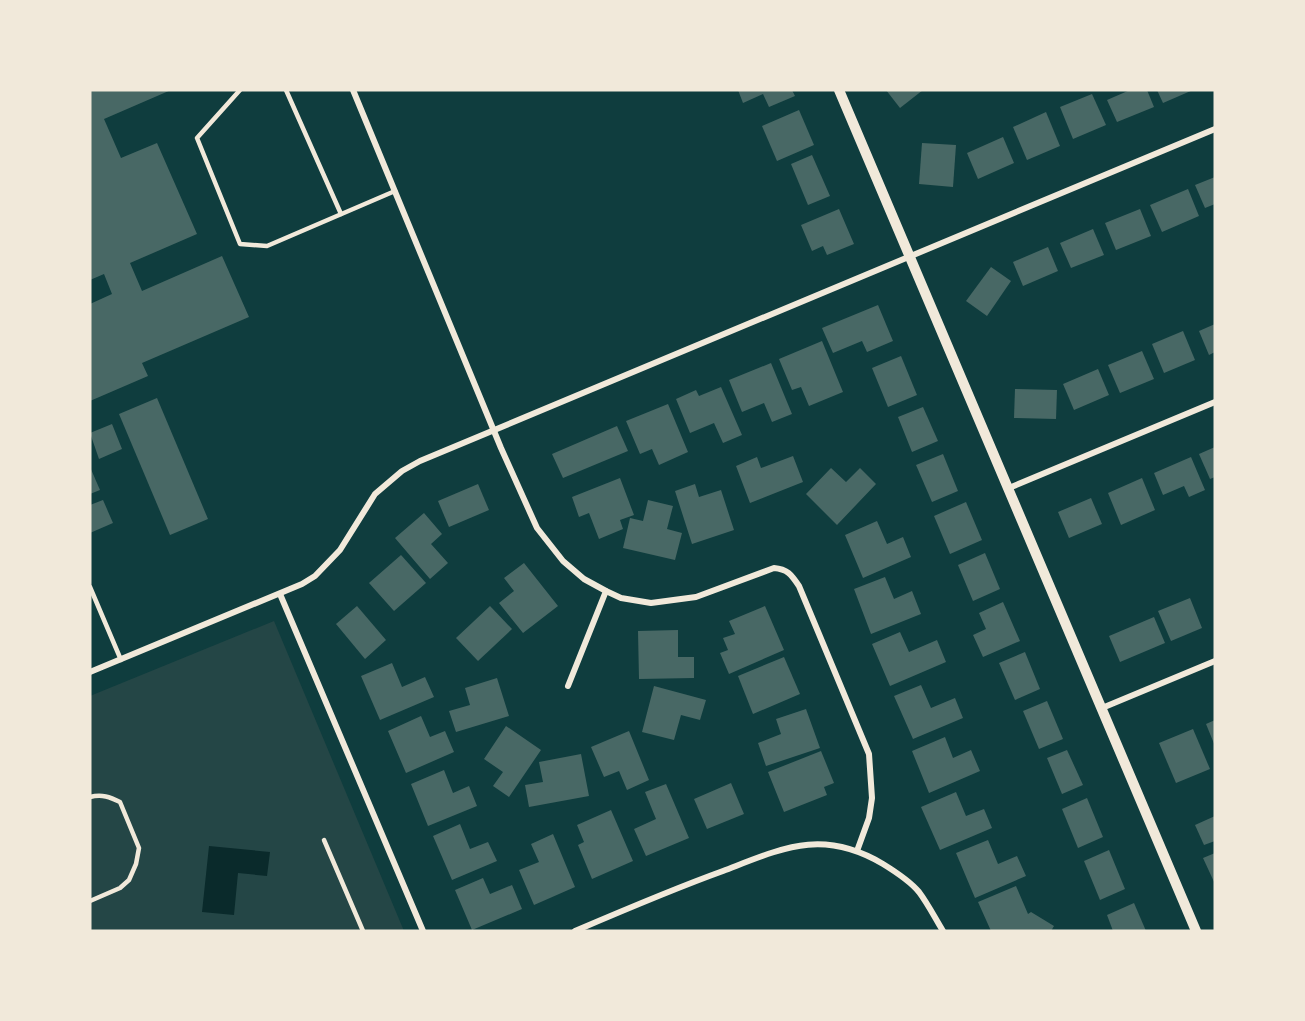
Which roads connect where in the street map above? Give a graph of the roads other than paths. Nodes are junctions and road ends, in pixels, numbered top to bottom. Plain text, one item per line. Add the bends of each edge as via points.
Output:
1 (240, 90) edge
2 (285, 90) edge
3 (353, 90) edge
4 (839, 90) edge
5 (1215, 129) edge
6 (395, 191) junction
7 (341, 214) junction
8 (911, 257) junction
9 (1215, 402) edge
10 (494, 430) junction
11 (1009, 488) junction
12 (90, 587) edge
13 (606, 591) junction
14 (280, 594) junction
15 (121, 660) junction
16 (1215, 661) edge
17 (90, 672) edge
18 (568, 686) dead end
19 (1102, 708) junction
20 (90, 796) edge
21 (324, 840) dead end
22 (857, 851) junction
23 (90, 901) edge
24 (363, 931) edge
25 (423, 931) edge
26 (575, 931) edge
27 (943, 931) edge
28 (1196, 931) edge

1 - 7 lane via 197,138 240,244 267,246
2 - 7 lane
3 - 6 street
4 - 8 street
5 - 8 street
6 - 7 lane
6 - 10 street
8 - 10 street
8 - 11 street
9 - 11 street
10 - 13 street via 537,528 563,561
10 - 14 street via 402,471 375,494 339,550 315,576
11 - 19 street
12 - 15 lane
13 - 18 street
13 - 22 street via 651,603 677,601 774,568 791,573 869,754 872,798
14 - 15 street
14 - 25 street
15 - 17 street
16 - 19 street
19 - 28 street
20 - 23 lane via 109,796 120,802 139,848 129,880
21 - 24 lane
22 - 26 street via 820,843 777,851
22 - 27 street via 896,872 918,891

